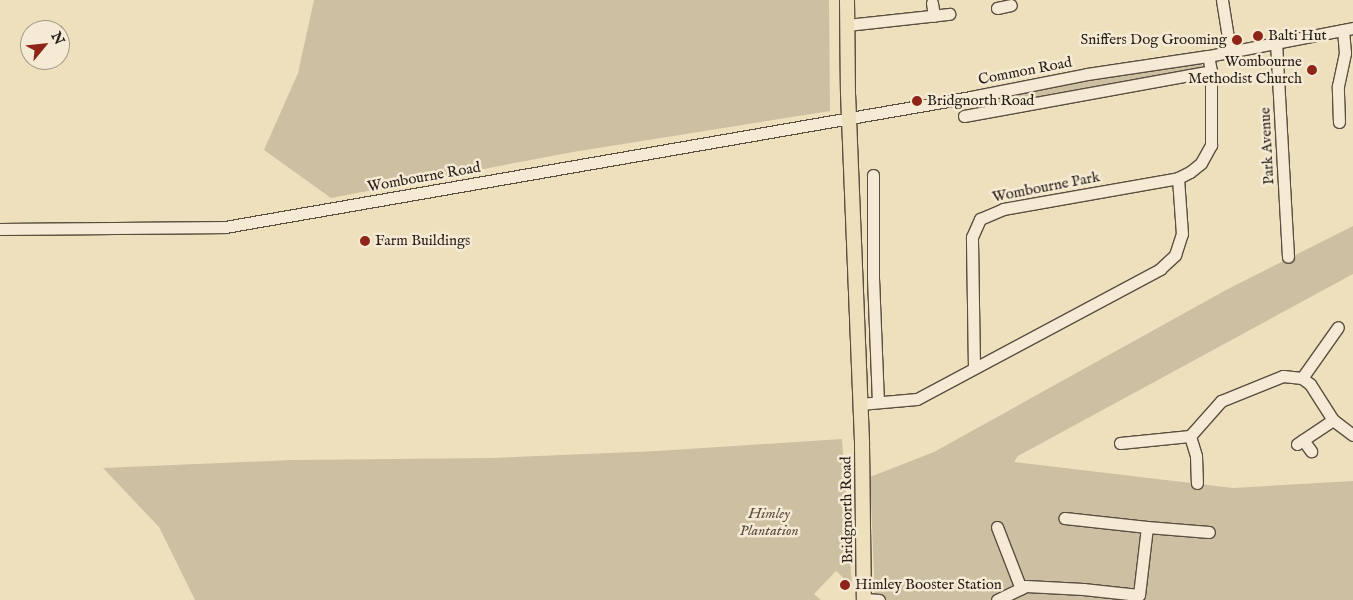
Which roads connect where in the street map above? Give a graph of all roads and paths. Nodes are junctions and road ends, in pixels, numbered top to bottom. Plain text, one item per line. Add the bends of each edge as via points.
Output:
1 (846, 0) edge
2 (1222, 0) edge
3 (932, 3) dead end
4 (1011, 5) edge
5 (997, 8) dead end
6 (950, 14) dead end
7 (934, 16) junction
8 (847, 25) junction
9 (1348, 29) edge
10 (1276, 42) junction
11 (1230, 50) junction
12 (1208, 56) junction
13 (1210, 71) junction
14 (971, 97) junction
15 (1326, 112) dead end
16 (849, 117) junction
17 (872, 175) dead end
18 (1178, 178) junction
19 (0, 229) edge
20 (853, 236) junction
21 (873, 236) junction
22 (1291, 251) dead end
23 (1338, 326) dead end
24 (974, 368) junction
25 (1302, 378) junction
26 (878, 402) junction
27 (860, 404) junction
28 (1333, 420) junction
29 (1353, 435) edge
30 (1190, 436) junction
31 (1125, 439) dead end
32 (1310, 450) dead end
33 (1198, 482) dead end
34 (1064, 518) dead end
35 (997, 527) dead end
36 (1146, 527) junction
37 (1208, 532) dead end
38 (1021, 588) junction
39 (1138, 597) edge
40 (864, 599) edge
41 (879, 600) edge
42 (997, 600) edge

1 - 8 main road, Bridgnorth Road
2 - 11 street
3 - 7 street
4 - 5 street
6 - 7 street
7 - 8 street
8 - 16 main road, Bridgnorth Road
9 - 10 street, Common Road
9 - 15 street via 1338,86 1339,117
10 - 11 street, Common Road
10 - 22 street, Park Avenue
11 - 12 street, Common Road
12 - 13 street, Wombourne Park
12 - 14 street, Common Road via 1087,74
13 - 14 street via 969,115
13 - 18 street, Wombourne Park via 1211,145 1196,168
14 - 16 street, Common Road
16 - 19 street, Wombourne Road via 225,227
16 - 20 main road, Bridgnorth Road
17 - 21 street
18 - 24 street via 1182,234 1175,255 1160,270
18 - 24 street, Wombourne Park via 1003,209 980,220 972,237
20 - 21 street
20 - 27 main road, Bridgnorth Road
21 - 26 street
23 - 25 street
24 - 26 street via 917,399
25 - 28 street via 1317,392
25 - 30 street via 1278,376 1232,395 1215,406
26 - 27 street
27 - 40 main road, Bridgnorth Road
28 - 29 street
28 - 32 street via 1300,442
30 - 31 street
30 - 33 street
34 - 36 street
35 - 38 street
36 - 37 street
36 - 39 street
38 - 39 street via 1042,586
38 - 42 street
40 - 41 street

